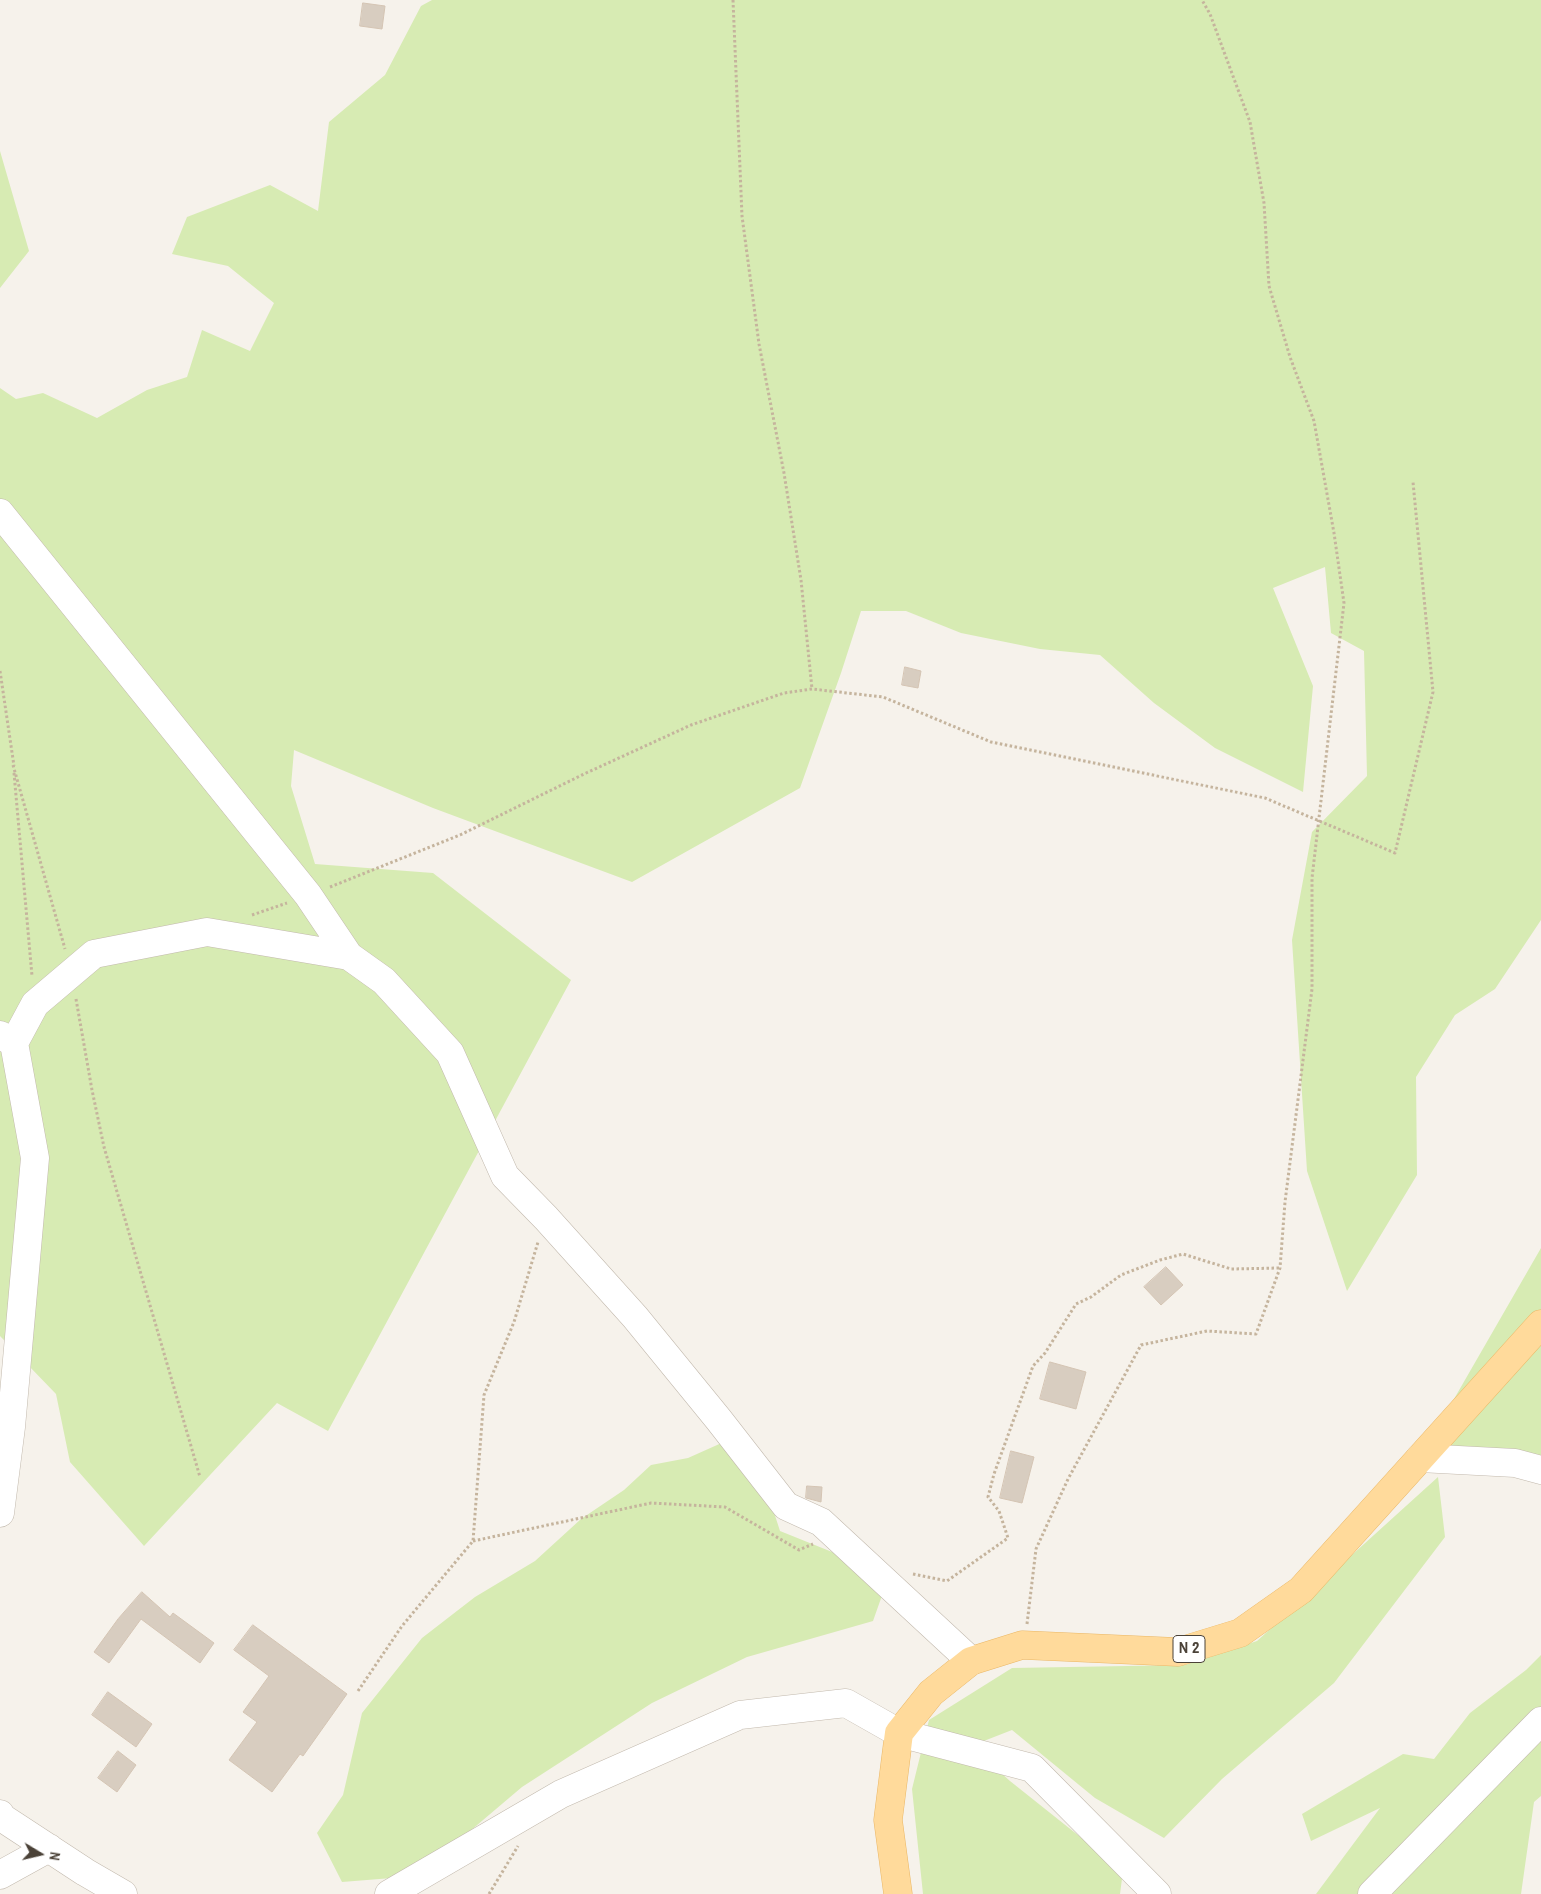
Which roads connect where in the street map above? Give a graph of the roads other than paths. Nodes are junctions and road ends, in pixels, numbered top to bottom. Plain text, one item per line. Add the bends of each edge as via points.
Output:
1 (0, 513) edge
2 (349, 956) junction
3 (7, 1039) edge
4 (1541, 1324) edge
5 (1420, 1458) junction
6 (1541, 1470) edge
7 (0, 1513) edge
8 (971, 1661) junction
9 (1541, 1721) edge
10 (899, 1733) junction
11 (0, 1814) edge
12 (48, 1848) junction
13 (0, 1875) edge
14 (123, 1894) edge
15 (389, 1894) edge
16 (898, 1894) edge
17 (1157, 1894) edge
18 (1372, 1894) edge

1 - 2 street via 308,896
2 - 3 street via 207,932 94,954 35,1004
2 - 8 street via 384,981 450,1053 505,1176 635,1317 786,1506 821,1522
3 - 7 street via 35,1158 11,1427
4 - 5 main road, N 2
5 - 6 street via 1515,1463
5 - 8 main road, N 2 via 1301,1590 1240,1634 1178,1652 1022,1645
8 - 10 main road, N 2 via 931,1693
9 - 18 street
10 - 15 street via 846,1703 740,1715 561,1794
10 - 16 main road via 888,1820
10 - 17 street via 1032,1768
11 - 12 street
12 - 13 street
12 - 14 street

